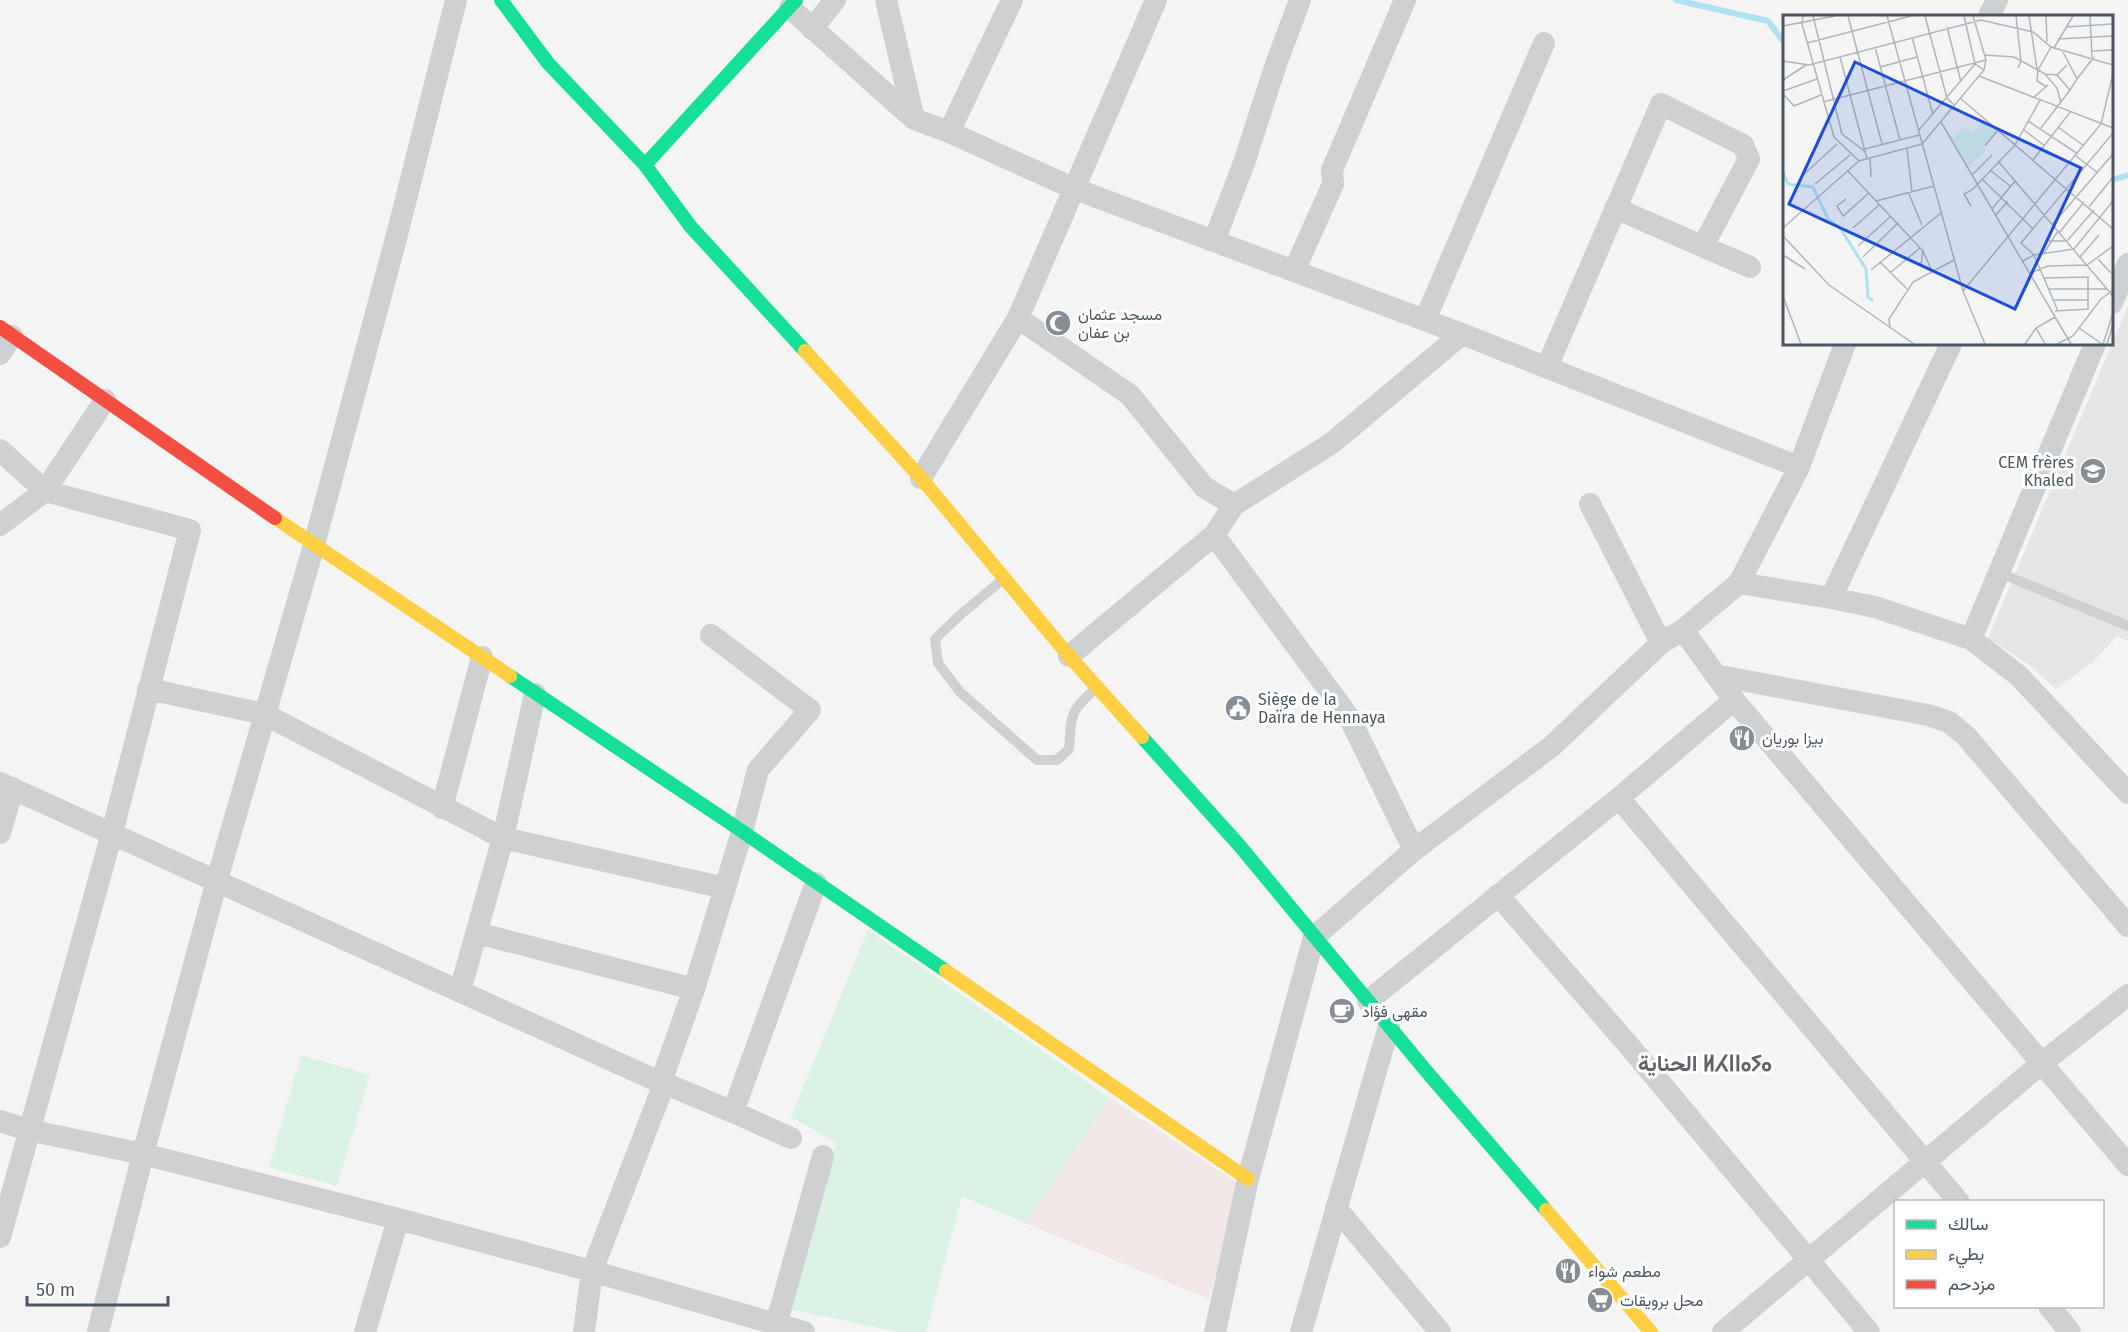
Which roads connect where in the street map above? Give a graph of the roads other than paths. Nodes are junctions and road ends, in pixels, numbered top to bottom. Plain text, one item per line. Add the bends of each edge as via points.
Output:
1 (456, 0) edge
2 (501, 0) edge
3 (835, 0) edge
4 (886, 0) edge
5 (1012, 0) edge
6 (1156, 0) edge
7 (1300, 0) edge
8 (1405, 0) edge
9 (1996, 0) edge
10 (793, 4) edge
11 (1989, 15) edge
12 (812, 29) junction
13 (1544, 43) dead end
14 (914, 119) junction
15 (949, 132) junction
16 (645, 165) junction
17 (1075, 189) junction
18 (1615, 208) junction
19 (1214, 241) junction
20 (1703, 246) junction
21 (2127, 264) edge
22 (1750, 267) dead end
23 (1294, 271) junction
24 (2113, 300) edge
25 (1018, 318) junction
26 (1425, 320) junction
27 (1462, 334) junction
28 (4, 339) edge
29 (1845, 345) edge
30 (1951, 345) edge
31 (2095, 345) edge
32 (1547, 367) junction
33 (105, 400) junction
34 (0, 450) edge
35 (1799, 468) junction
36 (921, 478) junction
37 (45, 491) junction
38 (1590, 504) dead end
39 (1234, 505) junction
40 (0, 525) edge
41 (1214, 535) junction
42 (314, 545) junction
43 (2000, 573) junction
44 (1004, 578) junction
45 (1739, 583) junction
46 (1831, 598) junction
47 (2128, 626) edge
48 (1683, 630) junction
49 (711, 635) dead end
50 (1971, 639) junction
51 (1661, 643) junction
52 (1069, 656) junction
53 (482, 657) junction
54 (1715, 675) junction
55 (1097, 687) junction
56 (148, 689) junction
57 (536, 693) junction
58 (1734, 700) junction
59 (264, 714) junction
60 (6, 785) edge
61 (2128, 793) edge
62 (1619, 798) junction
63 (442, 808) junction
64 (742, 832) junction
65 (0, 833) edge
66 (112, 833) junction
67 (503, 838) junction
68 (1413, 850) junction
69 (217, 880) junction
70 (816, 883) junction
71 (725, 888) junction
72 (1498, 895) junction
73 (2128, 926) edge
74 (477, 933) junction
75 (1314, 937) junction
76 (694, 989) junction
77 (460, 991) junction
78 (2128, 995) edge
79 (1368, 1001) junction
80 (1389, 1026) junction
81 (2042, 1063) junction
82 (663, 1083) junction
83 (733, 1112) junction
84 (0, 1120) edge
85 (28, 1130) junction
86 (790, 1138) dead end
87 (143, 1154) junction
88 (823, 1156) dead end
89 (1925, 1162) junction
90 (2128, 1165) edge
91 (1248, 1179) junction
92 (1957, 1200) edge
93 (1336, 1208) junction
94 (398, 1219) junction
95 (0, 1237) edge
96 (1810, 1260) junction
97 (592, 1271) junction
98 (2051, 1308) edge
99 (776, 1325) junction
100 (98, 1332) edge
101 (365, 1332) edge
102 (584, 1332) edge
103 (804, 1332) edge
104 (1215, 1332) edge
105 (1300, 1332) edge
106 (1440, 1332) edge
107 (1651, 1332) edge
108 (1724, 1332) edge
109 (1869, 1332) edge
110 (2070, 1332) edge

1 - 42 street
2 - 16 main road via 548,63
3 - 12 street
4 - 14 street
5 - 15 street
6 - 17 street
7 - 19 street
8 - 23 street via 1332,170 1333,184
9 - 11 street
10 - 12 street
10 - 16 main road
12 - 14 street
13 - 26 street
14 - 15 street
15 - 17 street
16 - 36 main road via 691,227
17 - 19 street
17 - 25 street
18 - 20 street
18 - 20 street via 1661,104 1743,145 1749,159
18 - 32 street
19 - 23 street
20 - 22 street
21 - 24 street
23 - 26 street
25 - 36 street
25 - 39 street via 1130,395 1203,487
26 - 27 street
27 - 32 street
27 - 39 street via 1332,443
28 - 33 main road
29 - 35 street
30 - 46 street
31 - 43 street
32 - 35 street
33 - 37 street
33 - 42 main road
34 - 37 street
35 - 45 street
36 - 44 main road
37 - 40 street
37 - 56 street via 190,530
38 - 51 street
39 - 41 street
41 - 52 street
41 - 68 street via 1349,717
42 - 53 main road
42 - 59 street
43 - 47 lane
43 - 50 street
44 - 52 main road
44 - 55 lane via 935,639 939,663 960,692 1036,760 1057,760 1069,749 1073,712
45 - 46 street
45 - 48 street
46 - 50 street via 1875,607
48 - 51 street
48 - 54 street
49 - 64 street via 810,710 758,770
50 - 61 street via 2019,676
51 - 68 street via 1552,746
52 - 55 main road
53 - 57 main road
53 - 63 street
54 - 58 street
54 - 73 street via 1949,722 1966,736
55 - 75 main road via 1239,845
56 - 59 street
56 - 66 street
57 - 64 main road
57 - 67 street
58 - 62 street
58 - 81 street
59 - 63 street
59 - 69 street
60 - 65 street
60 - 66 street
62 - 72 street
62 - 89 street
63 - 67 street
64 - 70 main road
64 - 71 street
66 - 69 street
66 - 85 street
67 - 71 street
67 - 74 street
68 - 75 street
69 - 77 street
69 - 87 street
70 - 83 street
70 - 91 main road
71 - 76 street
72 - 79 street
72 - 96 street
74 - 76 street
74 - 77 street
75 - 79 main road
75 - 91 street
76 - 82 street
77 - 82 street
78 - 81 street
79 - 80 main road
80 - 93 street
80 - 107 main road
81 - 89 street
81 - 90 street
82 - 83 street
82 - 97 street
83 - 86 street
84 - 85 street
85 - 87 street
85 - 95 street
87 - 94 street
87 - 100 street
88 - 99 street
89 - 92 street
89 - 96 street
91 - 104 street
93 - 105 street
93 - 106 street
94 - 97 street
94 - 101 street
96 - 108 street
96 - 109 street
97 - 99 street
97 - 102 street
98 - 110 street
99 - 103 street

